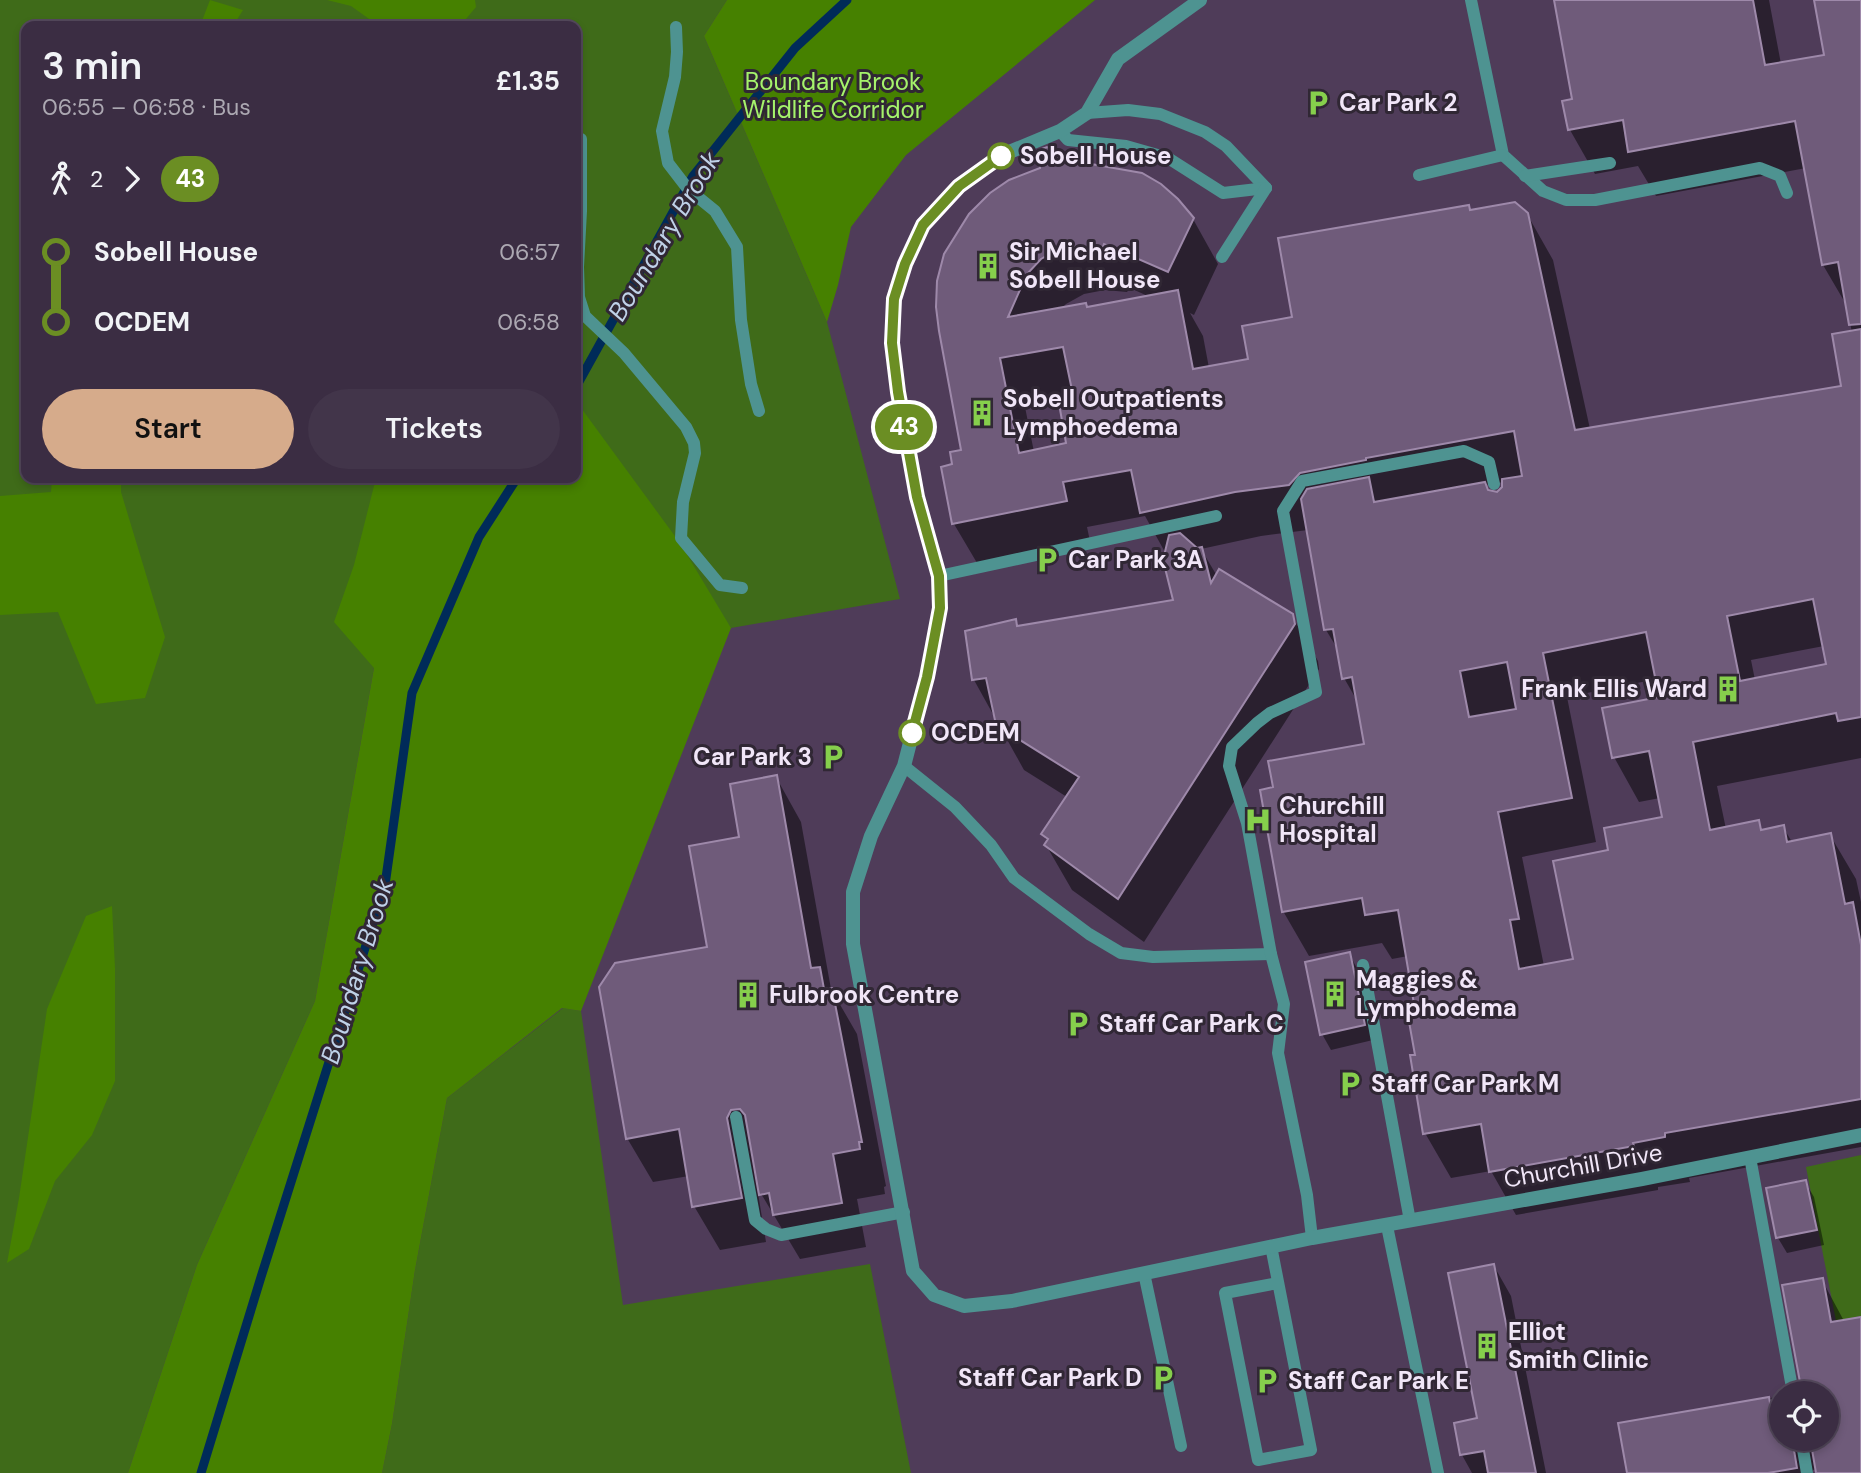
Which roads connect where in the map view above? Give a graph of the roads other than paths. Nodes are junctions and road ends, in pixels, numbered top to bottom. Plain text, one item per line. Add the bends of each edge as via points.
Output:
1 (1200, 0) edge
2 (1471, 0) edge
3 (676, 27) dead end
4 (1087, 113) junction
5 (1060, 131) junction
6 (581, 139) dead end
7 (1503, 155) junction
8 (1609, 163) dead end
9 (1419, 175) dead end
10 (1525, 176) junction
11 (1266, 188) junction
12 (1787, 193) dead end
13 (581, 229) edge
14 (1222, 257) dead end
15 (581, 302) edge
16 (760, 411) dead end
17 (1494, 484) dead end
18 (1216, 516) dead end
19 (939, 576) junction
20 (742, 588) dead end
21 (904, 766) junction
22 (1271, 954) junction
23 (1363, 965) dead end
24 (736, 1118) dead end
25 (1861, 1135) edge
26 (1751, 1157) junction
27 (904, 1212) junction
28 (1410, 1221) junction
29 (1387, 1226) junction
30 (1312, 1238) junction
31 (1271, 1247) junction
32 (1144, 1273) junction
33 (1278, 1283) junction
34 (1791, 1381) edge
35 (1181, 1446) dead end
36 (1803, 1451) edge
37 (1438, 1473) edge
38 (1807, 1473) edge

1 - 4 street via 1118,59
2 - 7 lane
3 - 16 lane via 675,77 663,131 668,163 688,189 715,211 737,247 741,320
4 - 5 street, Churchill Drive
4 - 11 lane via 1128,110 1160,114 1205,132 1226,146
5 - 11 lane via 1068,140 1126,145 1168,158 1223,193
5 - 19 street, Churchill Drive via 1002,155 959,186 923,225 894,299 892,343 898,392 917,497
6 - 13 lane
7 - 9 lane
7 - 10 lane
8 - 10 lane
10 - 12 lane via 1543,191 1566,200 1595,200 1760,168 1780,176
11 - 14 lane
15 - 20 lane via 588,319 617,345 685,427 695,453 683,502 681,538 720,585
17 - 22 lane via 1489,463 1464,451 1302,481 1283,511 1316,692 1257,723 1232,747 1229,766 1247,823
18 - 19 lane
19 - 21 street, Churchill Drive via 938,619
21 - 22 lane via 955,807 1014,878 1121,953 1153,957
21 - 27 street, Churchill Drive via 871,836 853,892 853,944
22 - 30 lane via 1284,1004 1278,1053
23 - 28 lane
24 - 27 lane via 755,1220 766,1229 781,1235
25 - 26 street, Churchill Drive
26 - 28 street, Churchill Drive
26 - 34 lane
27 - 32 street, Churchill Drive via 914,1270 934,1295 964,1306 1012,1301
28 - 29 street, Churchill Drive
29 - 30 street, Churchill Drive
29 - 37 lane
30 - 31 street, Churchill Drive
31 - 32 street, Churchill Drive
31 - 33 lane
32 - 35 lane
33 - 33 lane via 1311,1450 1258,1460 1225,1293
36 - 38 lane

